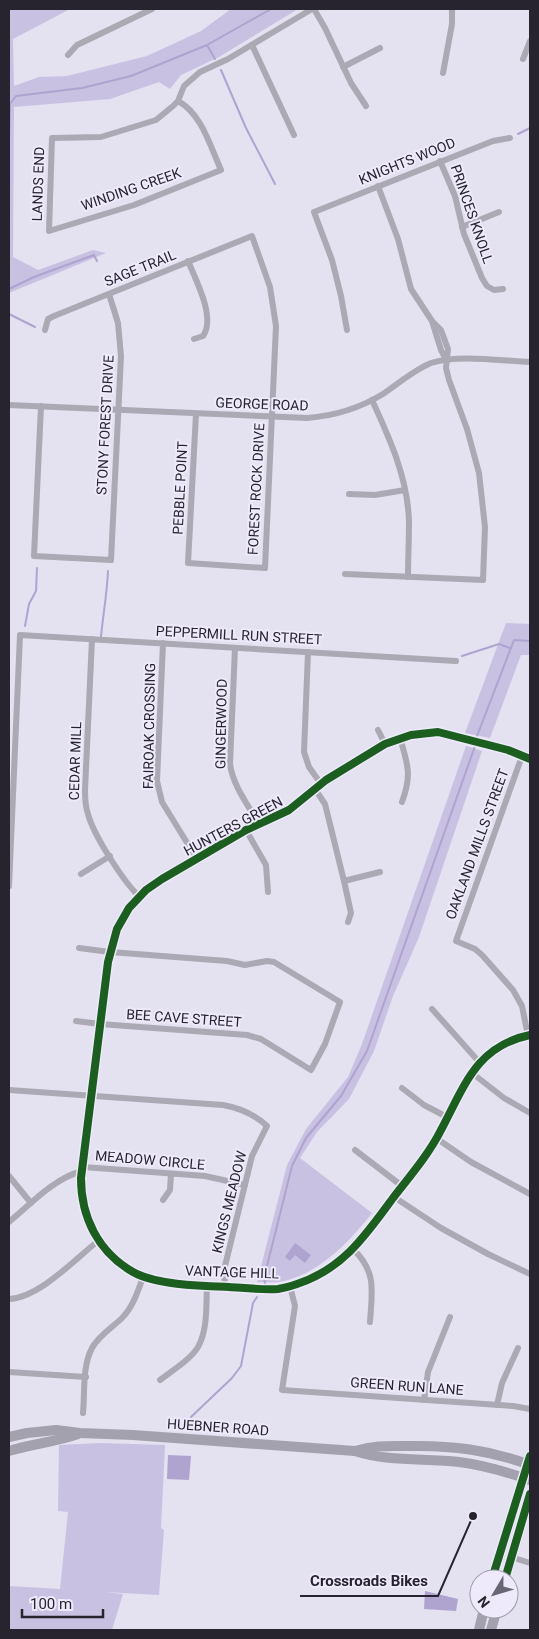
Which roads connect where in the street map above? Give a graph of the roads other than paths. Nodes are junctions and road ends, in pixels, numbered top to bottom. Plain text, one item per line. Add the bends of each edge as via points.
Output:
1 (152, 9) edge
2 (313, 9) edge
3 (452, 9) edge
4 (530, 41) edge
5 (252, 45) junction
6 (380, 48) dead end
7 (68, 54) dead end
8 (523, 59) dead end
9 (344, 67) junction
10 (443, 73) dead end
11 (178, 101) junction
12 (366, 106) dead end
13 (294, 135) dead end
14 (510, 138) dead end
15 (440, 161) junction
16 (378, 186) junction
17 (499, 212) dead end
18 (462, 227) junction
19 (49, 230) joint
20 (252, 236) joint
21 (188, 262) junction
22 (503, 290) dead end
23 (109, 294) junction
24 (45, 330) dead end
25 (347, 330) dead end
26 (194, 338) dead end
27 (446, 360) junction
28 (530, 362) edge
29 (372, 400) junction
30 (9, 405) edge
31 (41, 406) junction
32 (119, 410) junction
33 (196, 414) junction
34 (272, 418) junction
35 (404, 490) junction
36 (349, 494) dead end
37 (265, 568) joint
38 (345, 574) dead end
39 (408, 577) junction
40 (92, 639) junction
41 (164, 643) junction
42 (235, 648) junction
43 (308, 652) junction
44 (456, 660) dead end
45 (378, 730) dead end
46 (400, 738) junction
47 (385, 744) junction
48 (522, 756) junction
49 (530, 759) edge
50 (318, 787) junction
51 (402, 802) dead end
52 (259, 824) junction
53 (246, 830) junction
54 (110, 856) junction
55 (197, 859) junction
56 (380, 872) dead end
57 (81, 874) dead end
58 (344, 881) junction
59 (9, 886) edge
60 (268, 892) dead end
61 (140, 897) junction
62 (348, 922) dead end
63 (79, 948) dead end
64 (110, 952) junction
65 (432, 1009) dead end
66 (76, 1021) dead end
67 (100, 1024) junction
68 (529, 1036) edge
69 (480, 1063) junction
70 (472, 1073) junction
71 (402, 1088) dead end
72 (9, 1090) edge
73 (92, 1096) junction
74 (530, 1114) edge
75 (447, 1118) junction
76 (436, 1138) junction
77 (355, 1150) dead end
78 (82, 1169) junction
79 (172, 1174) junction
80 (9, 1176) edge
81 (245, 1185) junction
82 (402, 1186) junction
83 (530, 1194) edge
84 (394, 1197) junction
85 (163, 1200) dead end
86 (32, 1203) junction
87 (9, 1222) edge
88 (98, 1240) junction
89 (353, 1249) junction
90 (530, 1274) edge
91 (143, 1277) junction
92 (207, 1286) junction
93 (290, 1286) junction
94 (225, 1287) junction
95 (9, 1299) edge
96 (450, 1316) dead end
97 (370, 1322) dead end
98 (518, 1348) dead end
99 (9, 1372) edge
100 (86, 1377) junction
101 (160, 1380) dead end
102 (424, 1400) junction
103 (498, 1405) junction
104 (530, 1409) edge
105 (83, 1413) dead end
106 (80, 1433) junction
107 (9, 1437) edge
108 (403, 1446) junction
109 (9, 1451) edge
110 (354, 1451) junction
111 (403, 1459) junction
112 (529, 1461) edge
113 (526, 1479) edge
114 (530, 1494) edge
115 (511, 1557) junction
116 (530, 1563) edge
117 (495, 1569) edge
118 (508, 1569) edge

1 - 7 street via 77,45
2 - 5 street
2 - 9 street
3 - 10 street
4 - 8 street
5 - 11 street via 192,78 184,86
5 - 13 street
6 - 9 street
9 - 12 street
11 - 19 street, LANDS END via 156,120 114,134 52,138
11 - 19 street, WINDING CREEK via 196,116 221,170 126,208
14 - 15 street, KNIGHTS WOOD
15 - 16 street, KNIGHTS WOOD
15 - 18 street, PRINCES KNOLL via 455,196
16 - 25 street, KNIGHTS WOOD via 314,212 332,260
16 - 27 street via 398,238 411,289 432,321
17 - 18 street
18 - 22 street, PRINCES KNOLL via 483,281 494,290
20 - 21 street, SAGE TRAIL
20 - 34 street, FOREST ROCK DRIVE via 270,287 275,313
21 - 23 street, SAGE TRAIL
21 - 26 street via 202,295 207,322 203,336
23 - 24 street, SAGE TRAIL via 48,319
23 - 32 street, STONY FOREST DRIVE via 120,339
27 - 28 street, GEORGE ROAD
27 - 29 street, GEORGE ROAD via 426,365
27 - 39 street via 451,388 479,473 485,527 483,580
29 - 34 street, GEORGE ROAD via 319,417
29 - 35 street via 395,454
30 - 31 street, GEORGE ROAD
31 - 32 street, GEORGE ROAD
31 - 32 street, STONY FOREST DRIVE via 34,556 111,560
32 - 33 street, GEORGE ROAD
33 - 34 street, GEORGE ROAD
33 - 37 street, PEBBLE POINT via 188,563
34 - 37 street, FOREST ROCK DRIVE
35 - 36 street via 375,495
35 - 39 street via 409,521
38 - 39 street
40 - 41 street, PEPPERMILL RUN STREET
40 - 54 street, CEDAR MILL via 85,798 90,821
40 - 59 street, PEPPERMILL RUN STREET via 20,635
41 - 42 street, PEPPERMILL RUN STREET
41 - 55 street, FAIROAK CROSSING via 157,781 162,802
42 - 43 street, PEPPERMILL RUN STREET
42 - 52 street, GINGERWOOD via 230,764 234,783
43 - 44 street, PEPPERMILL RUN STREET
43 - 50 street via 304,752
45 - 47 street
46 - 47 street, HUNTERS GREEN
46 - 48 street, HUNTERS GREEN via 446,733
46 - 51 street via 409,776
47 - 50 street, HUNTERS GREEN
48 - 49 street, HUNTERS GREEN
48 - 68 street, OAKLAND MILLS STREET via 456,941 482,955 513,990 522,1006
50 - 52 street, HUNTERS GREEN via 290,810
50 - 58 street
52 - 53 street, HUNTERS GREEN
53 - 55 street, HUNTERS GREEN
53 - 60 street via 266,865
54 - 57 street
54 - 61 street, CEDAR MILL via 128,885
55 - 61 street, HUNTERS GREEN via 156,883
56 - 58 street
58 - 62 street via 351,913
61 - 64 street, HUNTERS GREEN via 123,919
63 - 64 street
64 - 67 street, HUNTERS GREEN
64 - 67 street, BEE CAVE STREET via 245,965 274,962 340,1002 325,1044 311,1070 262,1039 247,1034
65 - 69 street
66 - 67 street, BEE CAVE STREET
67 - 73 street, HUNTERS GREEN
68 - 69 street, VANTAGE HILL via 510,1042
69 - 70 street, VANTAGE HILL
70 - 74 street
70 - 75 street, VANTAGE HILL
71 - 75 street
72 - 73 street
73 - 78 street, VANTAGE HILL
73 - 81 street, KINGS MEADOW via 236,1107 256,1117 267,1126 252,1156
75 - 76 street, VANTAGE HILL
76 - 82 street, VANTAGE HILL
76 - 83 street via 471,1162
77 - 82 street
78 - 79 street, MEADOW CIRCLE
78 - 86 street, MEADOW CIRCLE via 62,1178
78 - 88 street, VANTAGE HILL via 84,1209
79 - 81 street, MEADOW CIRCLE via 205,1176
79 - 85 street via 170,1190
80 - 86 street
81 - 94 street, KINGS MEADOW via 224,1270
82 - 84 street, VANTAGE HILL
84 - 89 street, VANTAGE HILL
84 - 90 street via 441,1228
86 - 87 street, MEADOW CIRCLE
88 - 91 street, VANTAGE HILL via 116,1261
88 - 95 street via 38,1290
89 - 93 street, VANTAGE HILL via 342,1261 315,1278
89 - 97 street via 370,1272
91 - 92 street, VANTAGE HILL
91 - 100 street via 126,1314 91,1349
92 - 94 street, VANTAGE HILL
92 - 101 street via 205,1327 198,1346
93 - 94 street, VANTAGE HILL via 279,1289
93 - 102 street, GREEN RUN LANE via 294,1306 282,1390
96 - 102 street via 428,1372
98 - 103 street via 502,1383
99 - 100 street
100 - 105 street
102 - 103 street, GREEN RUN LANE
103 - 104 street, GREEN RUN LANE
106 - 107 main road, HUEBNER ROAD via 56,1430
106 - 109 main road, HUEBNER ROAD
106 - 110 main road, HUEBNER ROAD
108 - 110 main road, HUEBNER ROAD via 373,1446
108 - 111 main road
108 - 112 main road, HUEBNER ROAD via 462,1447
110 - 111 main road, HUEBNER ROAD via 372,1457
111 - 113 main road, HUEBNER ROAD via 459,1462
112 - 113 main road
113 - 117 main road
114 - 115 main road
115 - 116 street
115 - 118 main road

